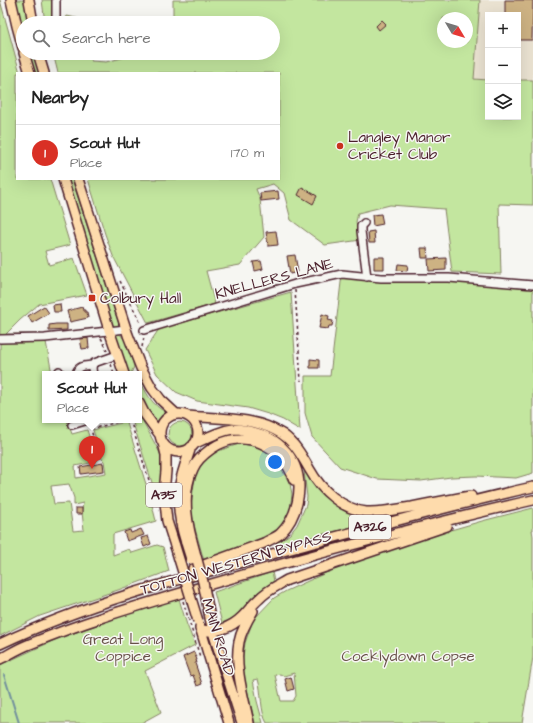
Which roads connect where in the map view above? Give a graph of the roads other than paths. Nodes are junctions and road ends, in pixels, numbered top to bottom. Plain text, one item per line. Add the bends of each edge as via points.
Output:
1 (11, 0) edge
2 (29, 0) edge
3 (56, 0) edge
4 (32, 16) edge
5 (56, 16) edge
6 (16, 22) edge
7 (26, 60) edge
8 (40, 60) edge
9 (30, 72) edge
10 (44, 72) edge
11 (63, 180) edge
12 (78, 180) edge
13 (364, 223) dead end
14 (367, 277) junction
15 (533, 284) edge
16 (126, 329) junction
17 (109, 330) junction
18 (144, 330) road end
19 (0, 339) edge
20 (117, 355) junction
21 (92, 365) junction
22 (77, 371) edge
23 (92, 371) edge
24 (123, 371) edge
25 (142, 409) edge
26 (176, 414) junction
27 (187, 416) junction
28 (89, 424) edge
29 (72, 425) dead end
30 (162, 439) junction
31 (192, 446) junction
32 (533, 487) edge
33 (506, 493) junction
34 (298, 499) junction
35 (533, 500) edge
36 (503, 507) junction
37 (189, 542) junction
38 (270, 589) junction
39 (125, 596) junction
40 (199, 625) junction
41 (213, 632) junction
42 (0, 644) edge
43 (0, 659) edge
44 (229, 723) edge
45 (242, 723) edge
46 (248, 723) edge

1 - 6 main road
2 - 4 main road
3 - 5 street
7 - 9 main road
8 - 10 main road
11 - 17 main road
12 - 16 main road
13 - 14 street via 361,231
14 - 15 street, KNELLERS LANE via 449,278
14 - 18 street, KNELLERS LANE via 342,274 295,284
16 - 17 street
16 - 26 main road via 141,368 152,388
17 - 19 street via 45,338
17 - 20 main road
20 - 21 street
20 - 24 main road
21 - 22 street via 81,366
21 - 23 street
25 - 30 main road, A35
26 - 27 main road
26 - 30 main road via 162,424
27 - 31 main road via 195,423 198,434
27 - 33 main road via 250,421 272,429 298,449 316,479 331,495 366,512 385,512 472,495
28 - 29 street
30 - 31 main road via 171,450 181,451
30 - 40 main road, MAIN ROAD / A35, bridge via 166,455 164,493 167,521
31 - 34 main road via 217,433 234,429 256,433 274,441 286,452 295,466 299,486
31 - 37 main road, MAIN ROAD / A35 via 179,492 182,529
32 - 33 main road, TOTTON WESTERN BYPASS / A326
33 - 39 main road, TOTTON WESTERN BYPASS / A326 via 395,520
34 - 37 main road via 293,478 276,452 260,442 242,439 226,441 204,453 190,476 186,502
34 - 39 main road via 291,520 274,538
35 - 36 main road, TOTTON WESTERN BYPASS / A326
36 - 38 main road via 287,580
36 - 43 main road, TOTTON WESTERN BYPASS / A326 via 257,570 149,602 29,644
37 - 41 main road, MAIN ROAD / A35, bridge
38 - 41 main road via 241,618
38 - 46 main road via 248,619 238,643 238,668
39 - 42 main road, TOTTON WESTERN BYPASS / A326 via 49,622
40 - 41 main road via 205,631
40 - 44 main road, MAIN ROAD / A35
41 - 45 main road, MAIN ROAD / A35

